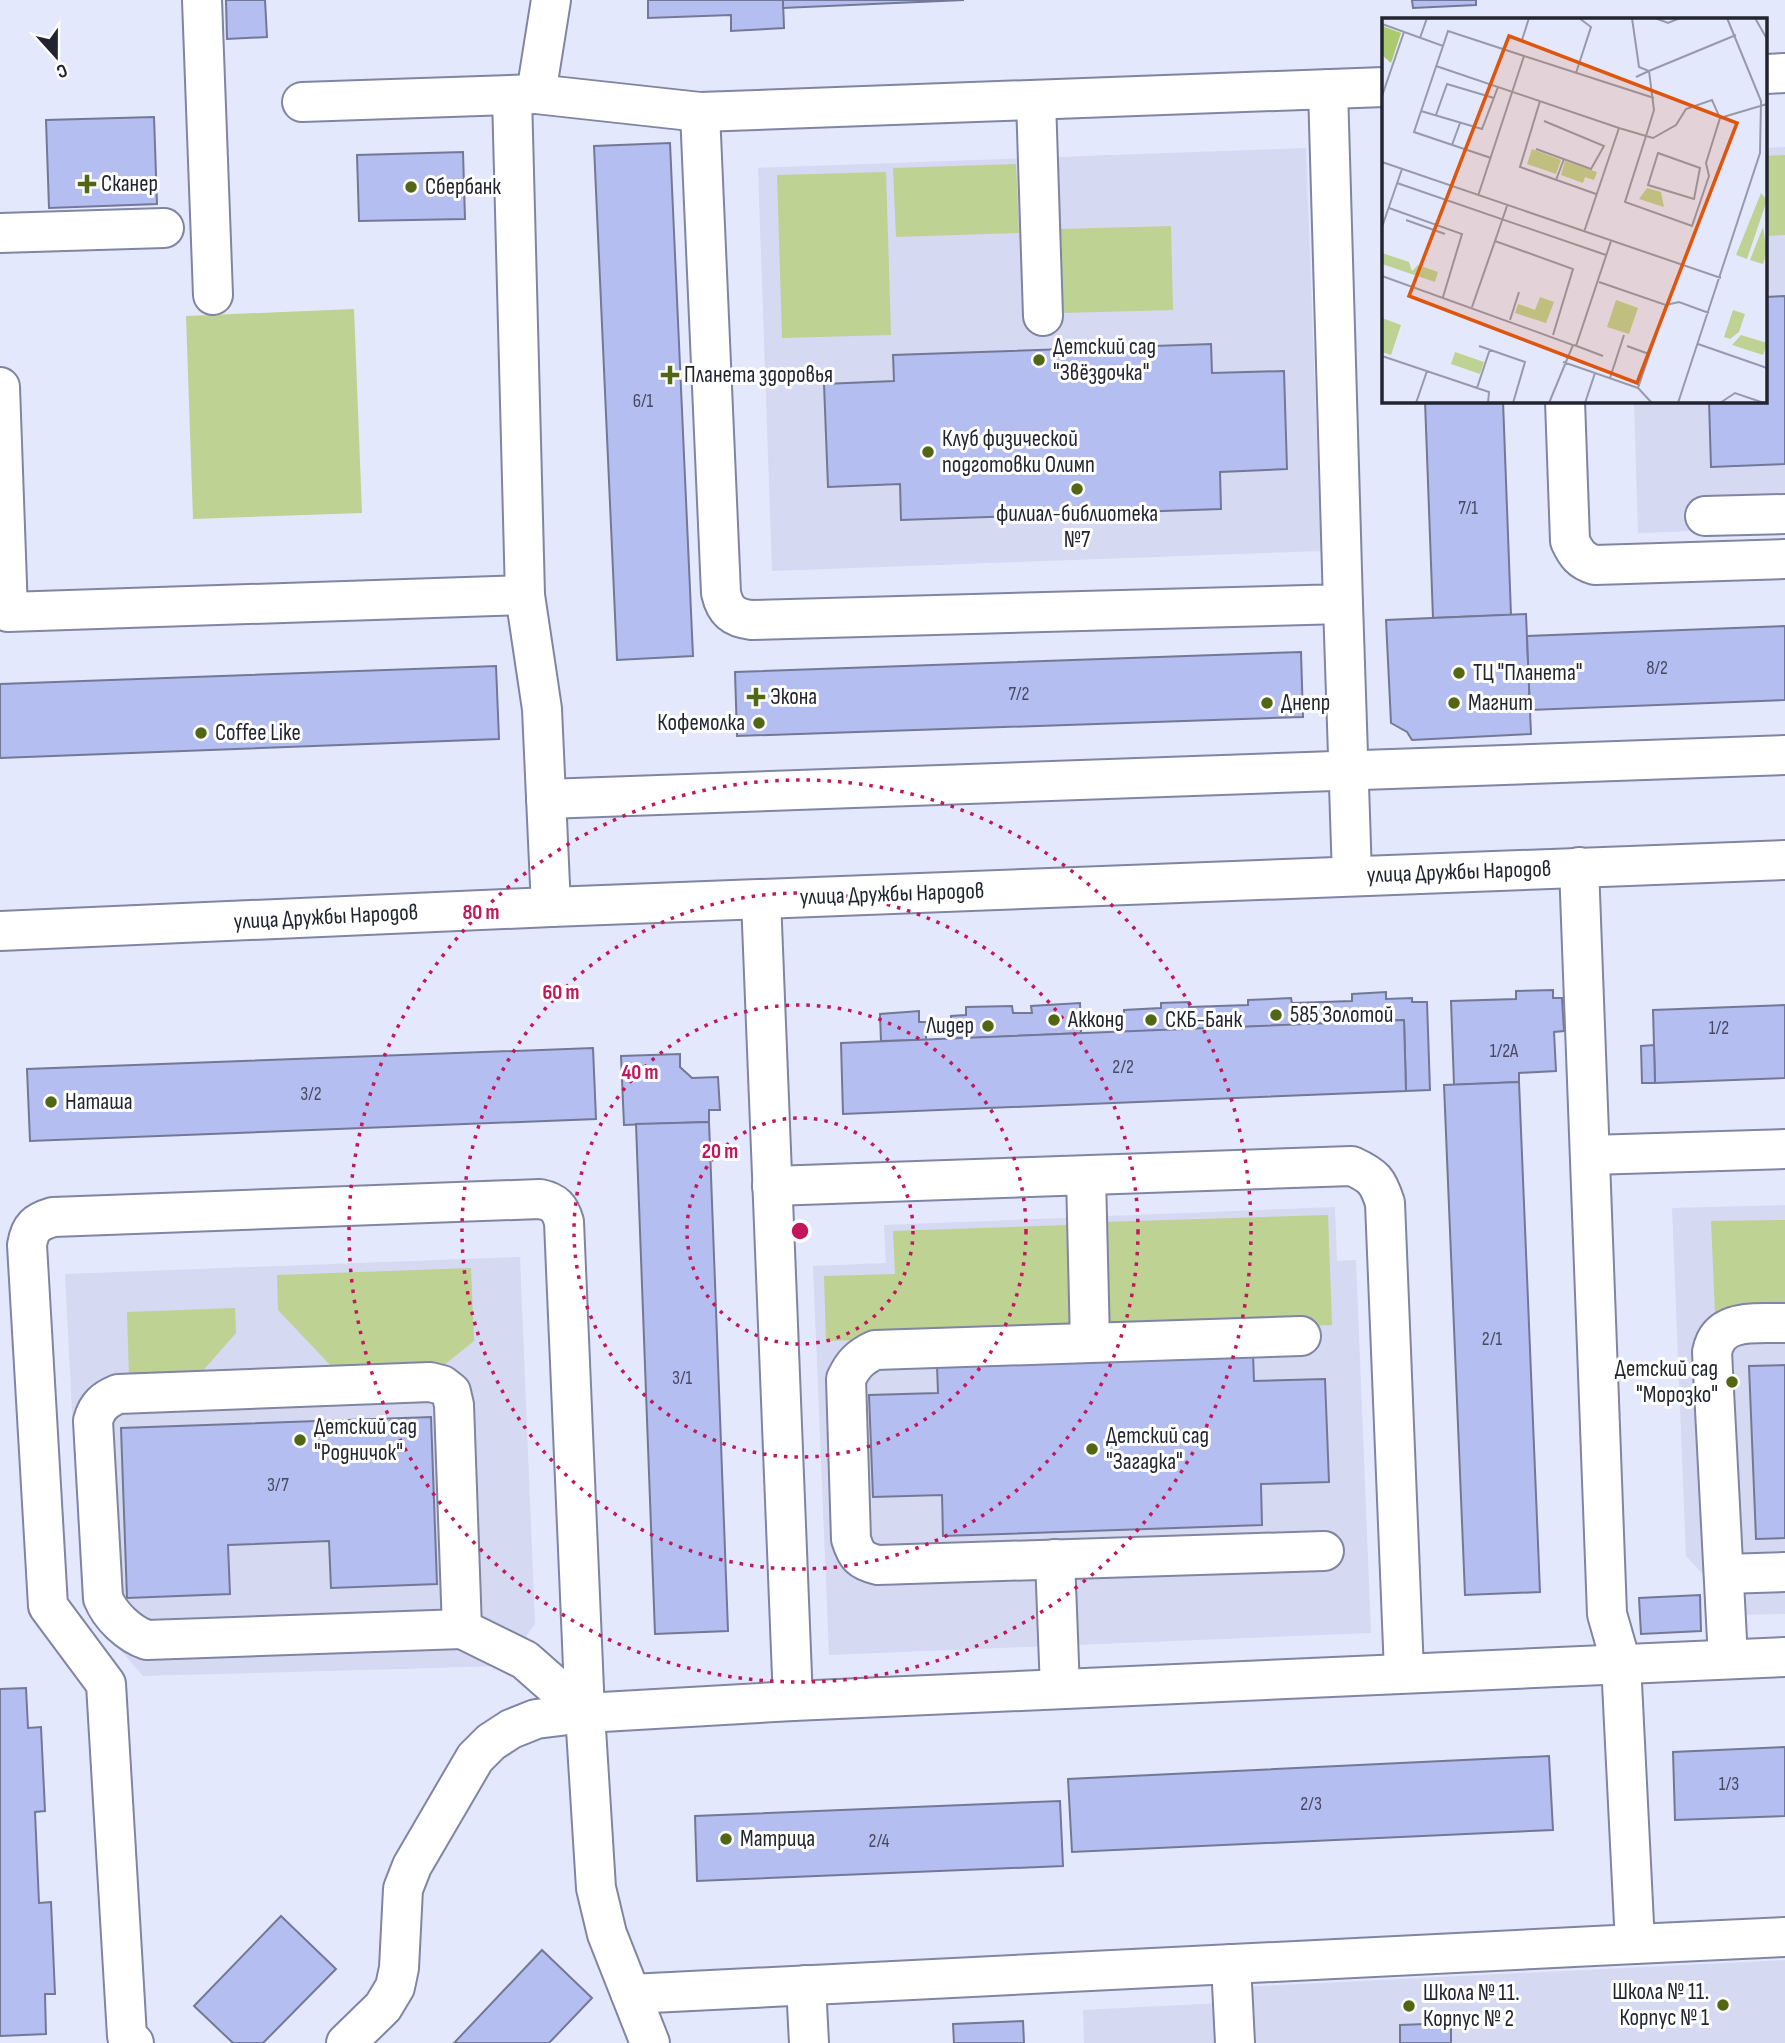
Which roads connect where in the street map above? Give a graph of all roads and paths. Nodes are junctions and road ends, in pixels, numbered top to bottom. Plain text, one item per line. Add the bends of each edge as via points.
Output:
1 (202, 0) edge
2 (551, 0) edge
3 (1382, 87) edge
4 (1328, 89) junction
5 (524, 95) junction
6 (1036, 100) junction
7 (302, 102) dead end
8 (700, 112) junction
9 (164, 228) dead end
10 (0, 233) edge
11 (213, 295) dead end
12 (1043, 316) dead end
13 (0, 387) edge
14 (1565, 402) edge
15 (1785, 514) edge
16 (1705, 516) dead end
17 (1785, 559) edge
18 (525, 595) junction
19 (1343, 604) junction
20 (4, 615) edge
21 (1785, 755) edge
22 (1348, 770) junction
23 (545, 799) junction
24 (1785, 860) edge
25 (1579, 867) junction
26 (1352, 876) junction
27 (761, 899) junction
28 (551, 907) junction
29 (0, 931) edge
30 (1785, 1149) edge
31 (1590, 1155) junction
32 (1086, 1176) junction
33 (772, 1186) junction
34 (1785, 1323) edge
35 (1301, 1336) dead end
36 (1090, 1342) junction
37 (1324, 1551) dead end
38 (1055, 1559) junction
39 (1785, 1572) edge
40 (1724, 1574) junction
41 (462, 1629) junction
42 (1785, 1657) edge
43 (1728, 1659) junction
44 (1621, 1663) junction
45 (1404, 1672) junction
46 (1060, 1689) junction
47 (793, 1701) junction
48 (585, 1713) junction
49 (1785, 1937) edge
50 (1635, 1944) junction
51 (1231, 1964) junction
52 (806, 1985) junction
53 (631, 1994) junction
54 (126, 2041) edge
55 (346, 2043) edge
56 (650, 2043) edge
57 (809, 2043) edge
58 (1235, 2043) edge

1 - 11 street
2 - 5 street
3 - 4 street
4 - 6 street
4 - 19 street
5 - 7 street
5 - 8 street
5 - 18 street
6 - 8 street
6 - 12 street
8 - 19 street via 721,593 724,607 736,618
9 - 10 street
13 - 20 street
14 - 17 street via 1570,541 1584,562
15 - 16 street
18 - 20 street
18 - 23 street via 542,709
19 - 22 street
21 - 22 street
22 - 23 street
22 - 26 street
23 - 28 street
24 - 25 street, улица Дружбы Народов
25 - 26 street, улица Дружбы Народов
25 - 31 street
26 - 27 street, улица Дружбы Народов
27 - 28 street, улица Дружбы Народов
27 - 33 street
28 - 29 street, улица Дружбы Народов
30 - 31 street
31 - 44 street via 1607,1614
32 - 33 street
32 - 36 street
32 - 45 street via 1352,1166 1378,1184 1385,1203
33 - 47 street
34 - 40 street via 1735,1325 1715,1338 1712,1352
35 - 36 street
36 - 38 street via 875,1350 860,1357 846,1379 851,1539 855,1553 864,1561 878,1565
37 - 38 street
38 - 46 street
39 - 40 street
40 - 43 street
41 - 41 street via 454,1405 451,1392 442,1385 118,1394 96,1410 103,1598 134,1636 147,1640
41 - 48 street via 525,1660
42 - 43 street
43 - 44 street
44 - 45 street
44 - 50 street
45 - 46 street
46 - 47 street
47 - 48 street
48 - 53 street via 596,1888 607,1934
48 - 54 street via 564,1222 561,1210 551,1201 37,1221 27,1245 48,1606 106,1684
48 - 55 street via 536,1719 510,1729 475,1758 403,1889 395,1987 383,2007
49 - 50 street
50 - 51 street
51 - 52 street
51 - 58 street
52 - 53 street
52 - 57 street
53 - 56 street

